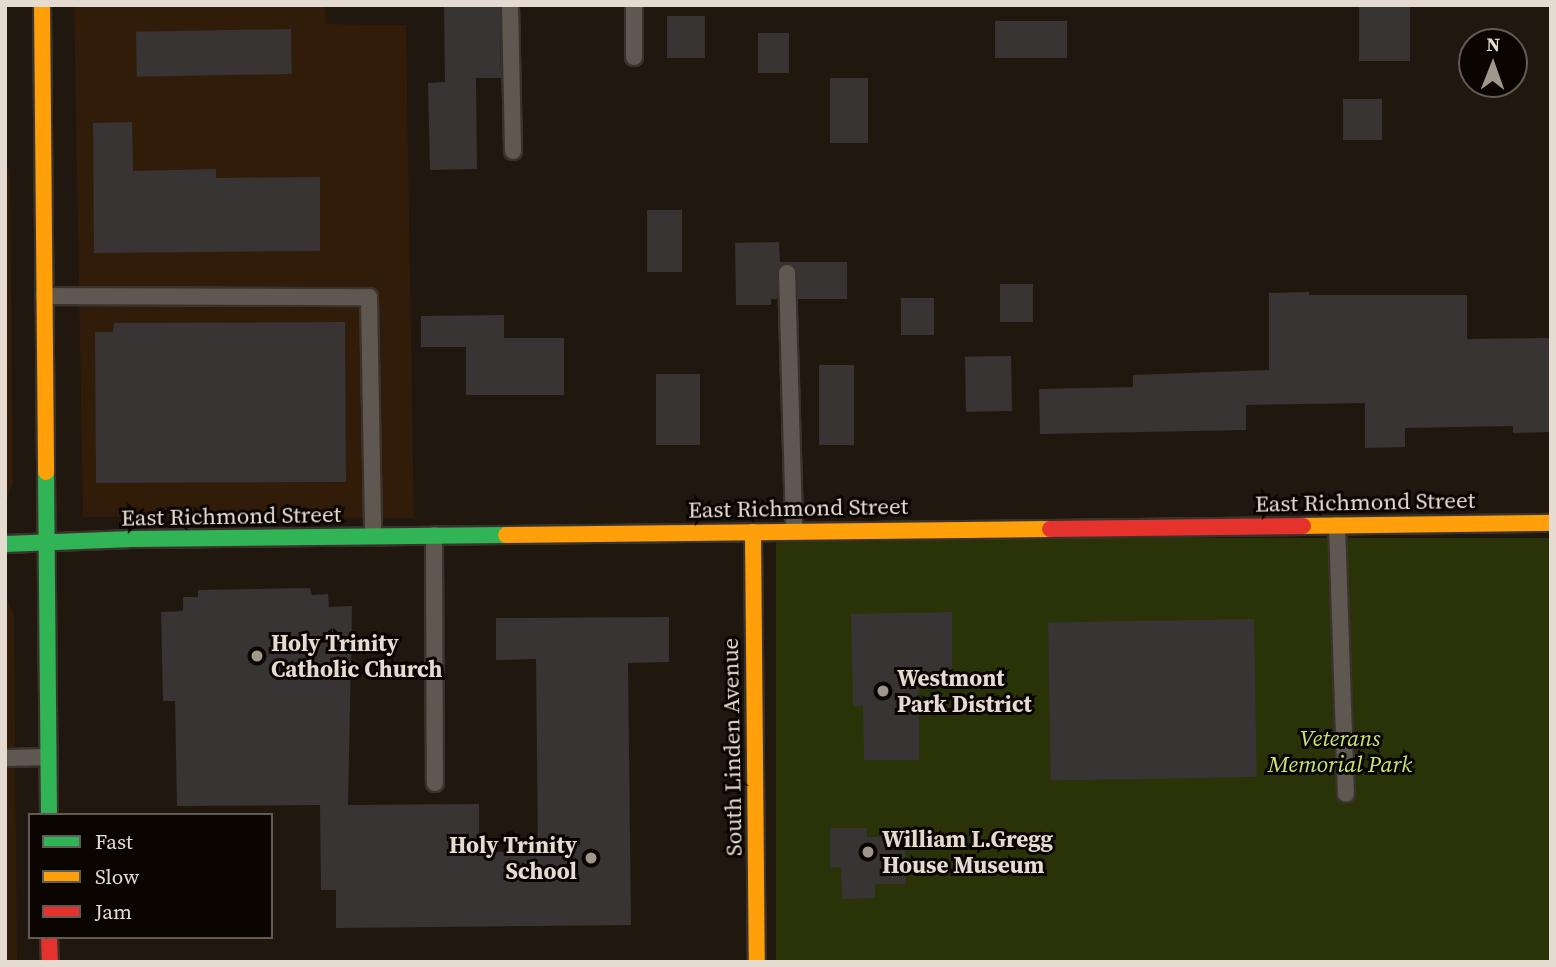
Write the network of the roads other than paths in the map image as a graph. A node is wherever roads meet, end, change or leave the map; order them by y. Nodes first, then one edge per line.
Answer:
1 (42, 5) edge
2 (510, 5) edge
3 (634, 5) edge
4 (634, 57) dead end
5 (513, 151) dead end
6 (787, 273) dead end
7 (44, 296) junction
8 (1551, 523) edge
9 (1338, 525) junction
10 (794, 531) junction
11 (753, 532) junction
12 (434, 535) junction
13 (373, 536) junction
14 (5, 544) edge
15 (46, 544) junction
16 (48, 757) junction
17 (5, 758) edge
18 (435, 783) dead end
19 (1346, 794) dead end
20 (49, 813) edge
21 (50, 939) edge
22 (50, 962) edge
23 (757, 962) edge

1 - 7 street
2 - 5 lane
3 - 4 lane
6 - 10 lane
7 - 13 lane
7 - 15 street
8 - 9 street, East Richmond Street
9 - 10 street, East Richmond Street
9 - 19 lane
10 - 11 street, East Richmond Street
11 - 12 street, East Richmond Street
11 - 23 street, South Linden Avenue
12 - 13 street, East Richmond Street
12 - 18 lane
13 - 15 street, East Richmond Street
14 - 15 street, East Richmond Street
15 - 16 street
16 - 17 lane
16 - 20 street
21 - 22 street

